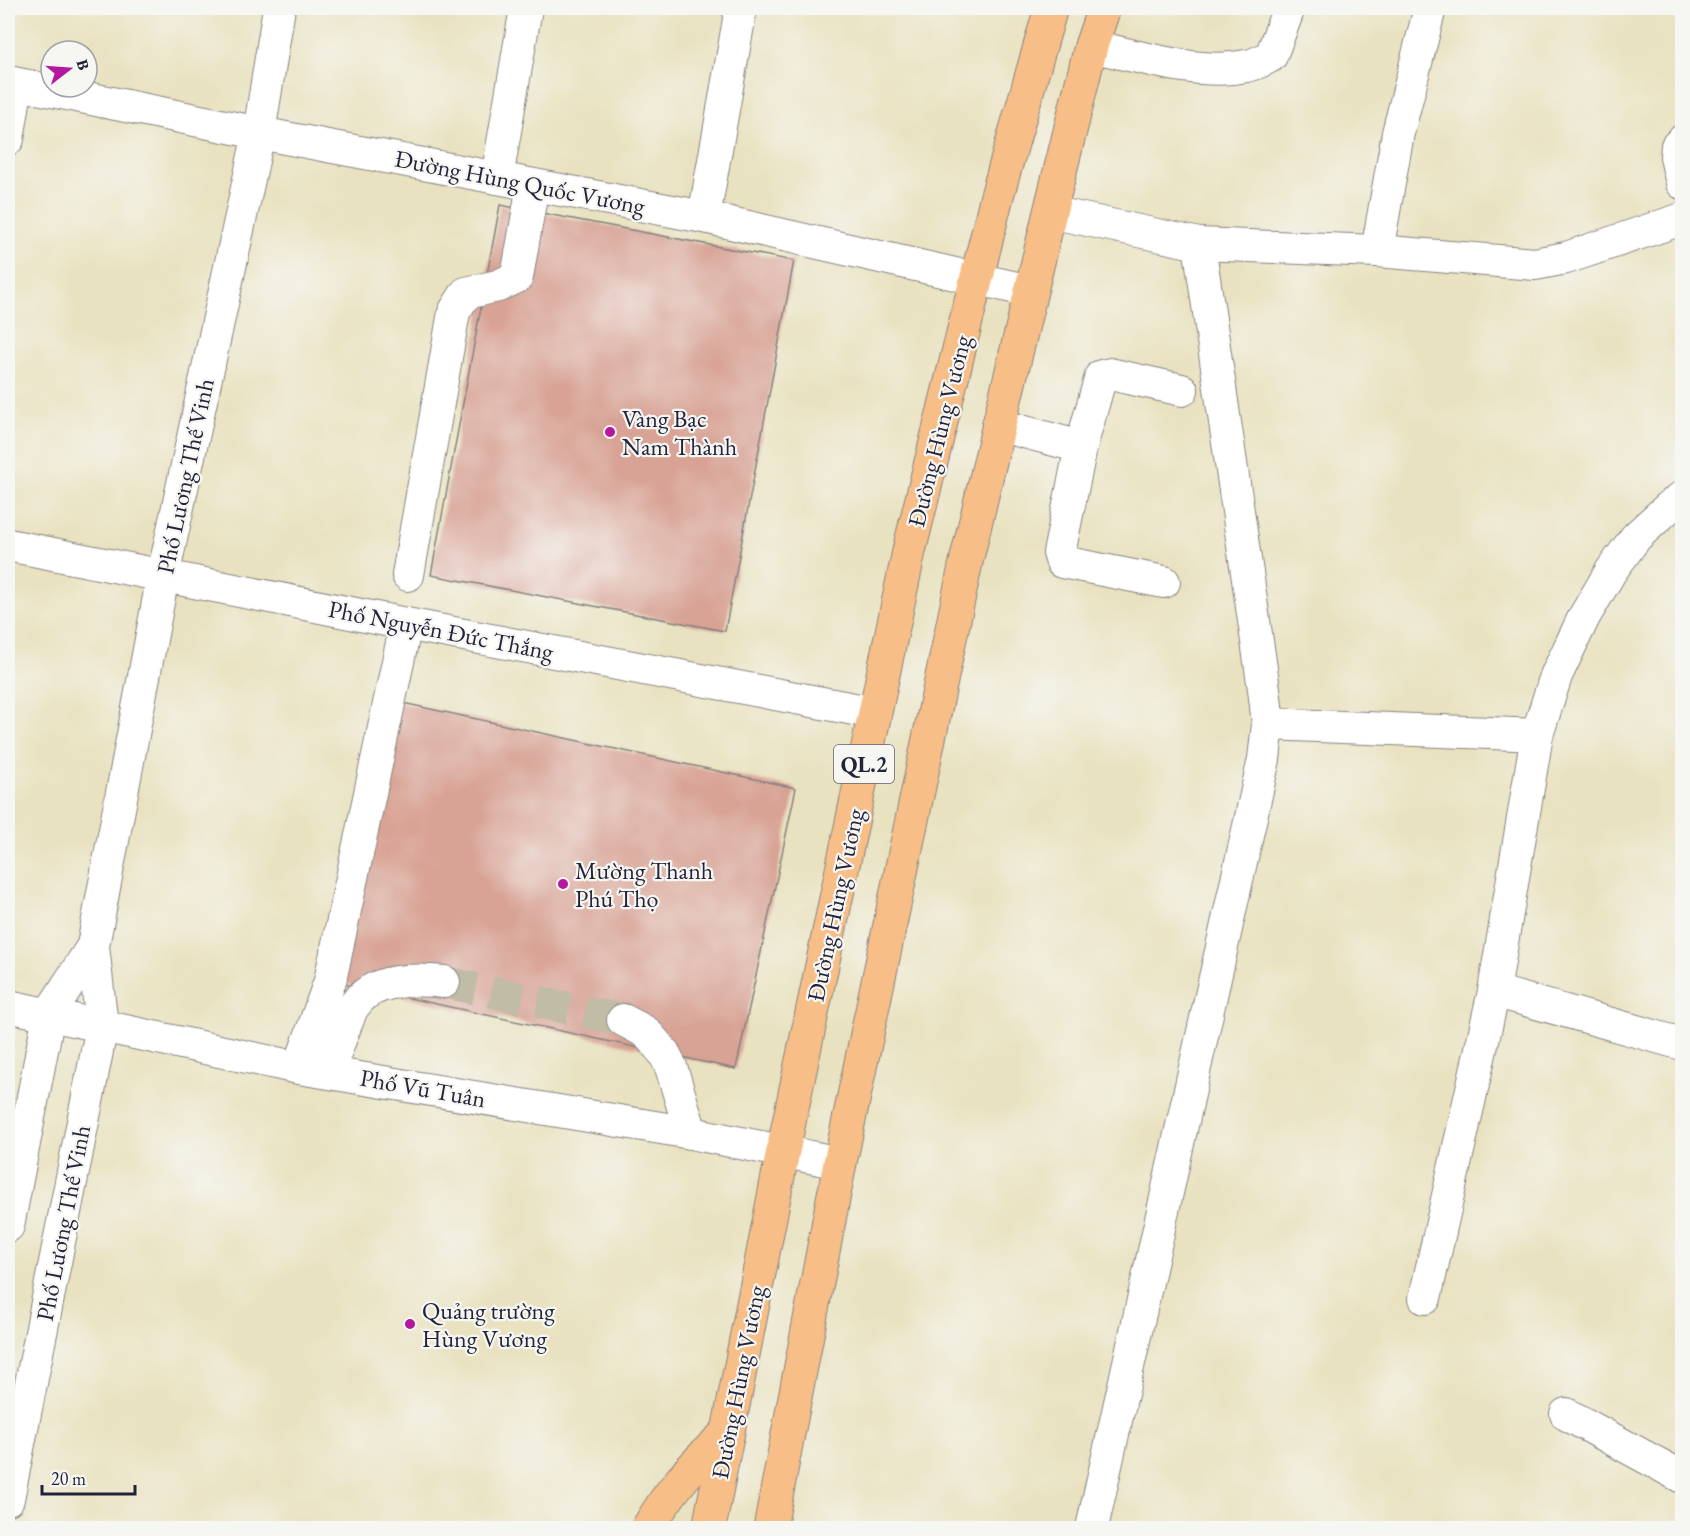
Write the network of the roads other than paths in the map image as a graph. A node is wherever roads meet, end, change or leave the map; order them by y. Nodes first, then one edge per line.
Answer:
1 (279, 8) edge
2 (526, 8) edge
3 (741, 8) edge
4 (1051, 8) edge
5 (1104, 8) edge
6 (1289, 8) edge
7 (1430, 8) edge
8 (1091, 46) junction
9 (12, 83) edge
10 (259, 133) junction
11 (8, 139) edge
12 (1683, 141) edge
13 (497, 178) junction
14 (1683, 183) edge
15 (533, 185) junction
16 (1050, 212) junction
17 (704, 217) junction
18 (1683, 219) edge
19 (1199, 244) junction
20 (1377, 251) junction
21 (977, 278) junction
22 (1030, 291) junction
23 (1182, 390) dead end
24 (998, 425) junction
25 (1081, 447) junction
26 (1683, 497) edge
27 (8, 545) edge
28 (408, 575) dead end
29 (163, 576) junction
30 (1164, 582) dead end
31 (406, 624) junction
32 (875, 713) junction
33 (1268, 724) junction
34 (1537, 735) junction
35 (93, 946) junction
36 (444, 982) tunnel mouth
37 (1494, 991) junction
38 (8, 1006) edge
39 (49, 1014) junction
40 (623, 1020) tunnel mouth
41 (102, 1026) junction
42 (1683, 1044) edge
43 (314, 1070) junction
44 (691, 1133) junction
45 (783, 1151) junction
46 (840, 1163) junction
47 (8, 1226) edge
48 (1425, 1298) dead end
49 (1566, 1414) dead end
50 (728, 1432) junction
51 (1683, 1477) edge
52 (8, 1499) edge
53 (648, 1528) edge
54 (709, 1528) edge
55 (770, 1528) edge
56 (1092, 1528) edge

1 - 10 street, Phố Lương Thế Vinh
2 - 13 street
3 - 17 street
4 - 21 main road, Đường Hùng Vương / QL.2
5 - 8 main road, QL.2
6 - 8 street
7 - 20 street
8 - 16 main road, QL.2
9 - 10 street, Đường Hùng Quốc Vương
9 - 11 street
10 - 13 street, Đường Hùng Quốc Vương
10 - 29 street, Phố Lương Thế Vinh
12 - 14 street
13 - 15 street, Đường Hùng Quốc Vương
15 - 17 street, Đường Hùng Quốc Vương
15 - 28 street
16 - 19 street
16 - 22 main road, QL.2
17 - 21 street, Đường Hùng Quốc Vương
18 - 20 street
19 - 20 street
19 - 33 street
21 - 22 street, Đường Hùng Quốc Vương
21 - 32 main road, Đường Hùng Vương / QL.2
22 - 24 main road, QL.2
23 - 25 street
24 - 25 street
24 - 46 main road, QL.2
25 - 30 street
26 - 34 street
27 - 29 street, Phố Nguyễn Đức Thắng
29 - 31 street, Phố Nguyễn Đức Thắng
29 - 35 street, Phố Lương Thế Vinh
31 - 32 street, Phố Nguyễn Đức Thắng
31 - 43 street
32 - 45 main road, Đường Hùng Vương / QL.2
33 - 34 street
33 - 56 street
34 - 37 street
35 - 39 street, Phố Lương Thế Vinh
35 - 41 street, Phố Lương Thế Vinh
36 - 43 street
37 - 42 street
37 - 48 street
38 - 39 street, Phố Vũ Tuân
39 - 41 street, Phố Vũ Tuân
39 - 47 street, Phố Lương Thế Vinh
40 - 44 street
41 - 43 street, Phố Vũ Tuân
41 - 52 street, Phố Lương Thế Vinh
43 - 44 street, Phố Vũ Tuân
44 - 45 street, Phố Vũ Tuân
45 - 46 street, Phố Vũ Tuân
45 - 50 main road, Đường Hùng Vương / QL.2
46 - 55 main road, QL.2
49 - 51 street
50 - 53 main road
50 - 54 main road, Đường Hùng Vương / QL.2

